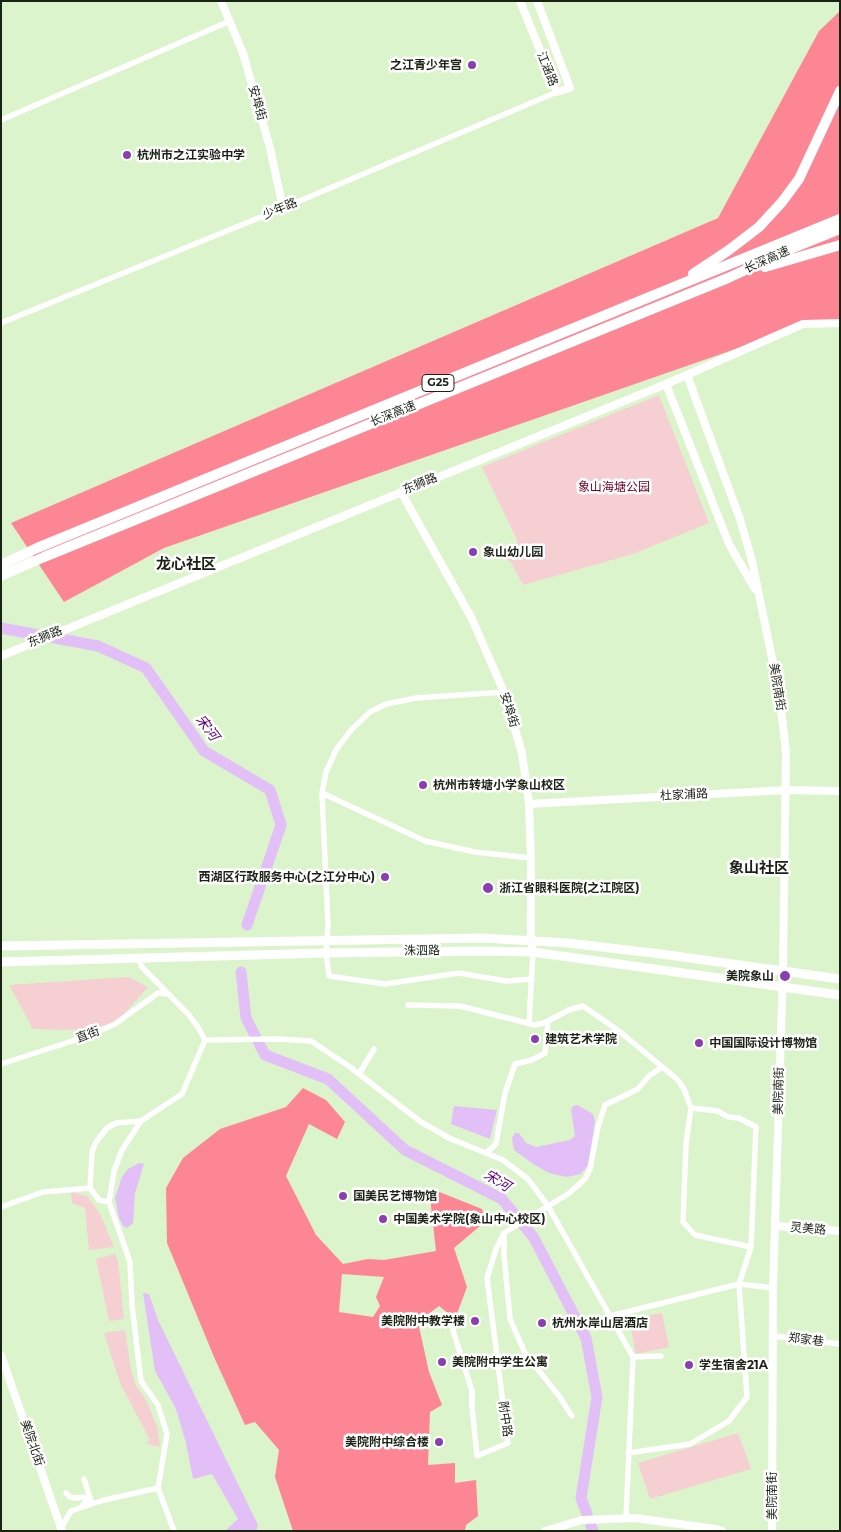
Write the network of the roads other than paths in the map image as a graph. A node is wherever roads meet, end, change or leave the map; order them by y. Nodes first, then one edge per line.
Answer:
1 (221, 1) edge
2 (520, 1) edge
3 (537, 1) edge
4 (230, 21) junction
5 (557, 92) junction
6 (840, 92) edge
7 (1, 120) edge
8 (283, 208) junction
9 (840, 219) edge
10 (840, 229) edge
11 (840, 245) edge
12 (728, 278) junction
13 (676, 286) junction
14 (1, 323) edge
15 (840, 323) edge
16 (687, 375) junction
17 (666, 384) junction
18 (401, 492) junction
19 (1, 566) edge
20 (1, 576) edge
21 (758, 594) junction
22 (1, 656) edge
23 (504, 692) junction
24 (786, 790) junction
25 (840, 791) edge
26 (322, 793) junction
27 (529, 804) junction
28 (531, 858) junction
29 (326, 940) junction
30 (531, 940) junction
31 (1, 946) edge
32 (533, 952) junction
33 (326, 953) junction
34 (140, 959) junction
35 (1, 962) edge
36 (783, 971) junction
37 (532, 979) junction
38 (840, 979) edge
39 (782, 986) junction
40 (167, 994) junction
41 (840, 994) edge
42 (408, 1005) dead end
43 (548, 1022) junction
44 (529, 1024) junction
45 (205, 1040) junction
46 (374, 1049) dead end
47 (1, 1064) edge
48 (662, 1067) junction
49 (359, 1074) junction
50 (691, 1108) junction
51 (141, 1121) junction
52 (486, 1153) junction
53 (90, 1188) junction
54 (109, 1202) junction
55 (548, 1206) junction
56 (1, 1207) edge
57 (776, 1226) junction
58 (840, 1231) edge
59 (504, 1233) junction
60 (751, 1247) junction
61 (739, 1284) junction
62 (773, 1288) junction
63 (610, 1316) junction
64 (452, 1327) dead end
65 (773, 1336) junction
66 (840, 1344) edge
67 (1, 1355) edge
68 (661, 1356) dead end
69 (633, 1357) junction
70 (572, 1416) dead end
71 (628, 1454) junction
72 (84, 1479) dead end
73 (158, 1488) junction
74 (66, 1493) dead end
75 (92, 1504) junction
76 (81, 1508) junction
77 (626, 1518) junction
78 (567, 1527) edge
79 (61, 1529) edge
80 (52, 1531) edge
81 (174, 1531) edge
82 (545, 1531) edge
83 (722, 1531) edge
84 (772, 1531) edge

1 - 4 street, 安埠街
2 - 5 street, 江涵路
3 - 5 street, 江涵路
4 - 7 street
4 - 8 street, 安埠街
5 - 8 street, 少年路
6 - 13 highway
8 - 14 street, 少年路
9 - 13 highway, 长深高速 / G25
10 - 12 highway, 长深高速 / G25
11 - 12 highway
12 - 20 highway, 长深高速 / G25
13 - 19 highway, 长深高速 / G25
15 - 16 street, 东狮路
16 - 17 street, 东狮路
16 - 21 street, 美院南街
17 - 18 street, 东狮路
17 - 21 street, 美院南街
18 - 22 street, 东狮路
18 - 23 street, 安埠街
21 - 24 street, 美院南街
23 - 26 street
23 - 27 street, 安埠街
24 - 25 street, 杜家浦路
24 - 27 street, 杜家浦路
24 - 36 street, 美院南街
26 - 28 street
26 - 29 street
27 - 28 street, 安埠街
28 - 30 street, 安埠街
29 - 30 main road, 洙泗路
29 - 31 main road, 洙泗路
29 - 33 street
30 - 32 street, 安埠街
30 - 36 main road, 洙泗路
32 - 33 main road, 洙泗路
32 - 37 street
32 - 39 main road, 洙泗路
33 - 34 main road, 洙泗路
33 - 37 street
34 - 35 main road, 洙泗路
34 - 40 street
36 - 38 main road, 洙泗路
36 - 39 street, 美院南街
37 - 44 street
39 - 41 main road, 洙泗路
39 - 57 street, 美院南街
40 - 45 street
40 - 47 street, 直街
42 - 44 street
43 - 44 street
43 - 48 street
43 - 52 street
45 - 49 street
45 - 51 street
46 - 49 street
48 - 50 street
48 - 55 street
49 - 52 street
50 - 60 street
50 - 60 street
51 - 53 street
51 - 54 street
52 - 55 street
53 - 54 street
53 - 56 street
54 - 73 street
55 - 59 street
55 - 63 street
57 - 58 street, 灵美路
57 - 62 street, 美院南街
59 - 64 street, 附中路
59 - 70 street
60 - 61 street
61 - 62 street
61 - 63 street
61 - 71 street
62 - 65 street, 美院南街
63 - 69 street
65 - 66 street, 郑家巷
65 - 84 street, 美院南街
67 - 79 street, 美院北街
68 - 69 street
69 - 71 street
71 - 77 street
72 - 75 street
73 - 75 street
73 - 81 street
74 - 76 street
75 - 76 street
76 - 79 street
77 - 78 street
77 - 83 street
78 - 82 street
79 - 80 street

